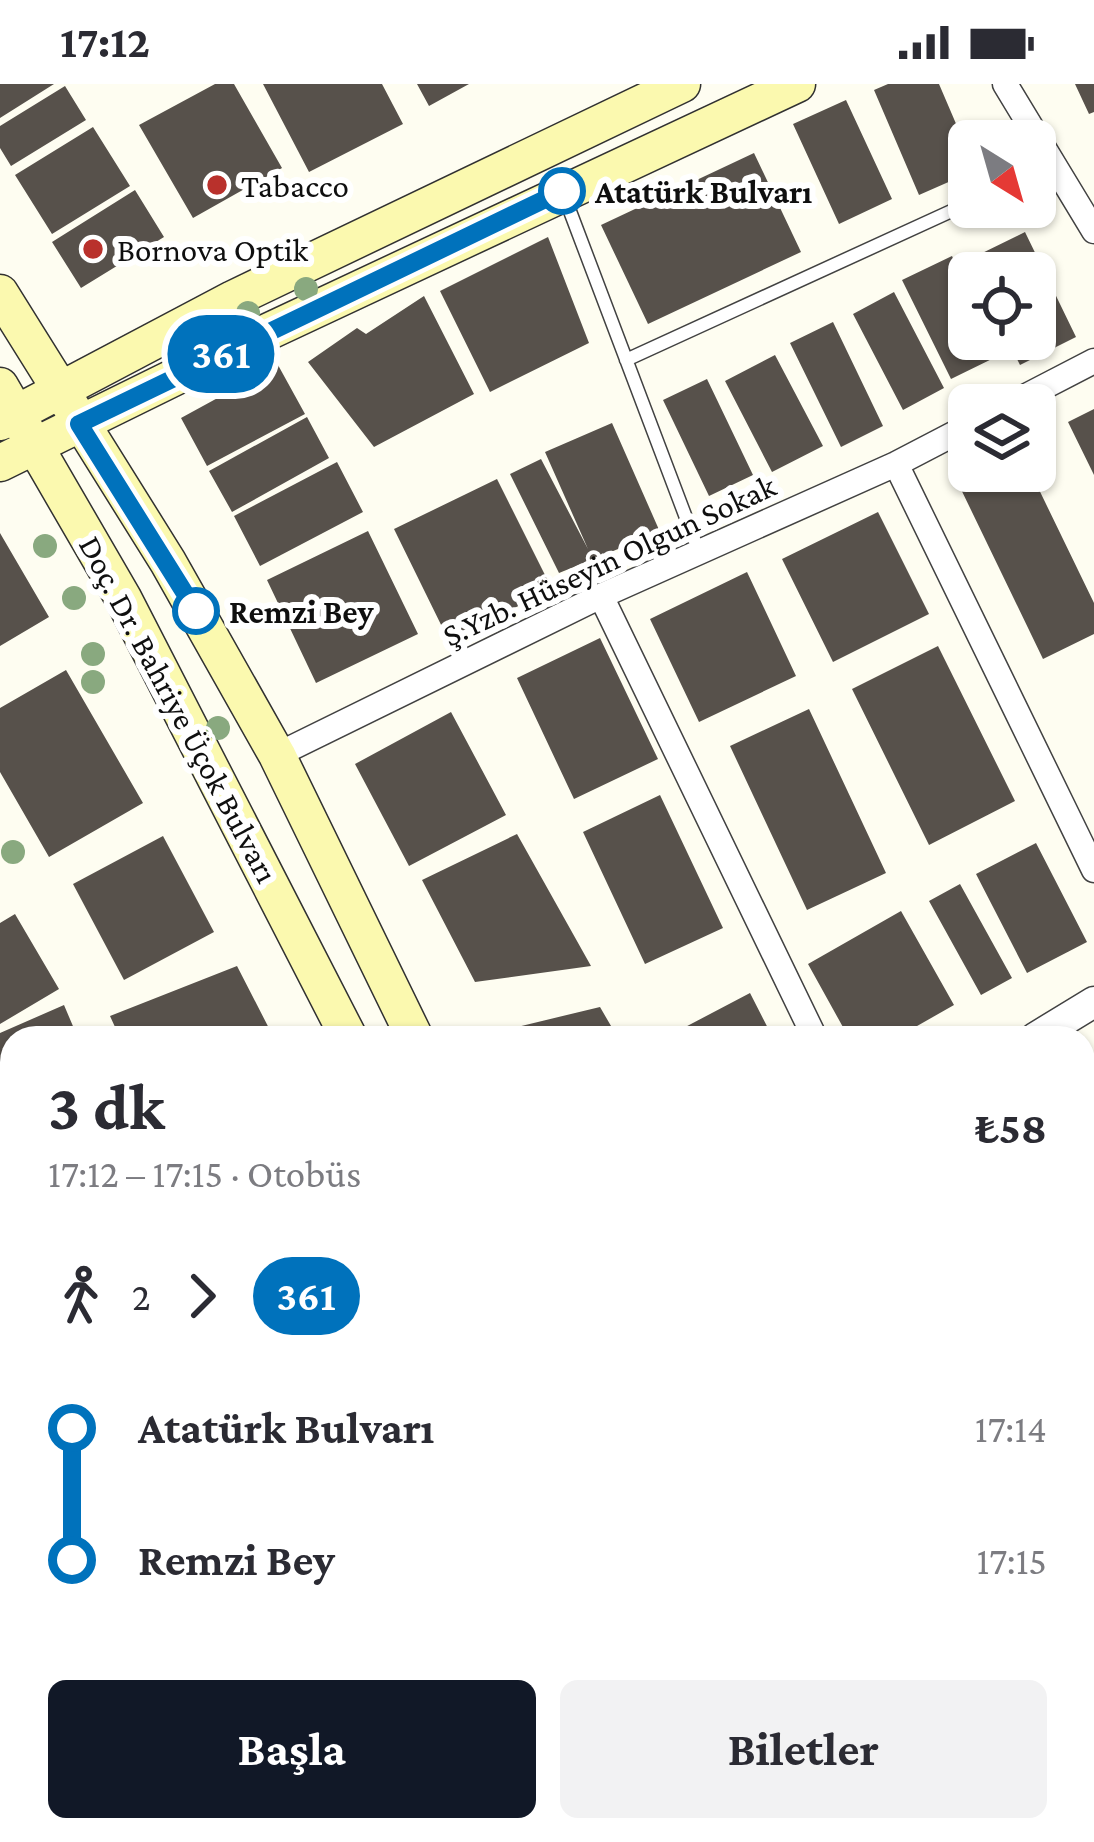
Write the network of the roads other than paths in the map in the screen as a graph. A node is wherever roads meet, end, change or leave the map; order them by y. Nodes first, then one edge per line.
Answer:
1 (682, 84) edge
2 (797, 84) edge
3 (1005, 84) edge
4 (1022, 120) edge
5 (1056, 184) edge
6 (562, 191) junction
7 (948, 213) edge
8 (1094, 231) edge
9 (0, 293) edge
10 (626, 360) junction
11 (1094, 362) edge
12 (1051, 384) edge
13 (58, 390) junction
14 (6, 407) edge
15 (79, 424) junction
16 (948, 437) edge
17 (37, 444) junction
18 (0, 463) edge
19 (896, 464) junction
20 (699, 552) junction
21 (601, 596) junction
22 (278, 755) junction
23 (1094, 870) edge
24 (1094, 1002) edge
25 (343, 1026) edge
26 (409, 1026) edge
27 (809, 1026) edge
28 (1055, 1026) edge

1 - 13 main road
2 - 6 main road
3 - 4 street
5 - 8 street
6 - 10 lane
6 - 15 main road
7 - 10 lane
9 - 13 main road, Doç. Dr. Bahriye Üçok Bulvarı
10 - 20 lane
11 - 12 street
13 - 14 main road
13 - 15 main road, Doç. Dr. Bahriye Üçok Bulvarı
14 - 17 main road, Doç. Dr. Bahriye Üçok Bulvarı
15 - 17 main road
15 - 22 main road, Doç. Dr. Bahriye Üçok Bulvarı
16 - 19 street, Ş.Yzb. Hüseyin Olgun Sokak
17 - 18 main road
17 - 25 main road, Doç. Dr. Bahriye Üçok Bulvarı
19 - 20 street, Ş.Yzb. Hüseyin Olgun Sokak
19 - 23 street
20 - 21 street, Ş.Yzb. Hüseyin Olgun Sokak
21 - 22 street, Ş.Yzb. Hüseyin Olgun Sokak
21 - 27 street
22 - 26 main road, Doç. Dr. Bahriye Üçok Bulvarı
24 - 28 street

